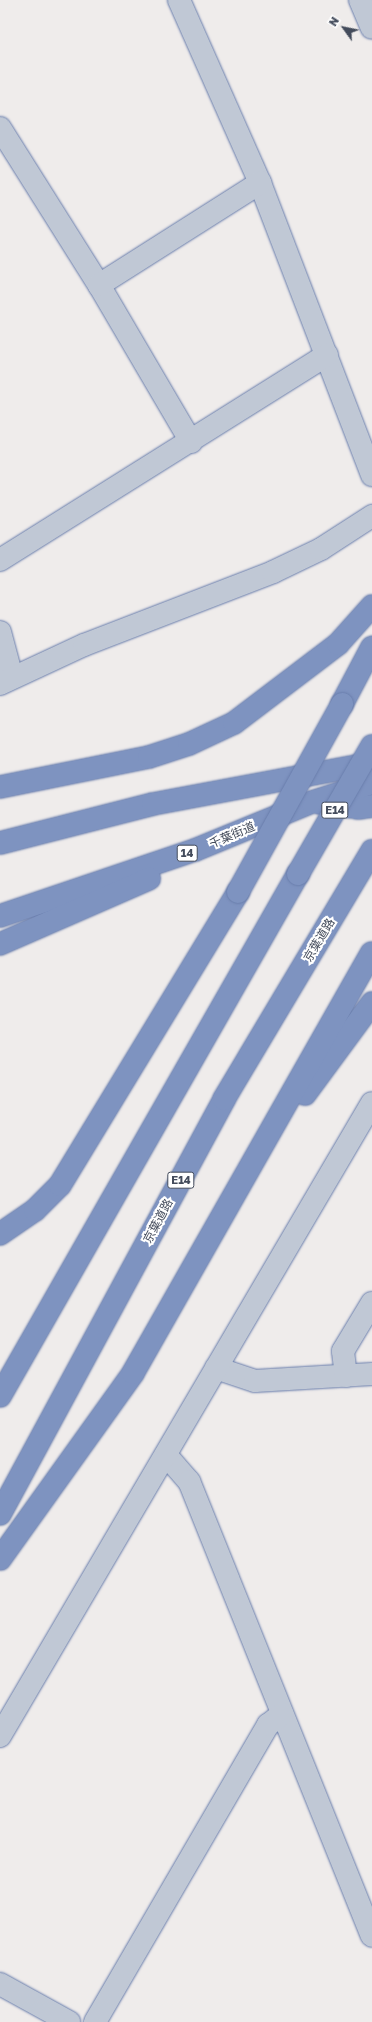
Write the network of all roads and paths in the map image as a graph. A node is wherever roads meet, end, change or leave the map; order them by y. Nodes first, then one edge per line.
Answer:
1 (179, 0) edge
2 (360, 0) edge
3 (372, 28) edge
4 (0, 128) edge
5 (260, 183) junction
6 (99, 285) junction
7 (327, 355) junction
8 (191, 442) junction
9 (372, 474) edge
10 (372, 516) edge
11 (0, 560) edge
12 (372, 606) edge
13 (2, 638) edge
14 (372, 646) edge
15 (6, 680) edge
16 (372, 746) edge
17 (372, 762) edge
18 (372, 783) edge
19 (0, 787) edge
20 (312, 802) junction
21 (372, 806) edge
22 (0, 842) edge
23 (195, 850) junction
24 (372, 851) edge
25 (0, 916) edge
26 (0, 944) edge
27 (372, 953) edge
28 (372, 1003) edge
29 (372, 1103) edge
30 (252, 1158) junction
31 (0, 1234) edge
32 (372, 1303) edge
33 (216, 1368) junction
34 (372, 1374) edge
35 (346, 1376) junction
36 (0, 1396) edge
37 (166, 1455) junction
38 (0, 1514) edge
39 (0, 1559) edge
40 (282, 1714) junction
41 (0, 1736) edge
42 (372, 1936) edge
43 (0, 1984) edge
44 (70, 2022) edge
45 (95, 2022) edge

1 - 5 street
2 - 3 street
4 - 6 street
5 - 6 street
5 - 7 street
6 - 8 street
7 - 8 street
7 - 9 street
8 - 11 street
10 - 15 street
12 - 19 highway
13 - 15 street
14 - 31 highway, bridge
16 - 36 highway, E14, bridge
17 - 22 highway
18 - 20 highway, 千葉街道 / 14
20 - 21 highway
20 - 23 highway, 千葉街道 / 14
23 - 25 highway, 千葉街道 / 14
23 - 26 highway
24 - 38 highway, 京葉道路 / E14
27 - 30 highway
28 - 30 highway
29 - 33 street
30 - 39 highway
32 - 35 street
33 - 35 street
33 - 37 street
34 - 35 street
37 - 40 street
37 - 41 street
40 - 42 street
40 - 45 street
43 - 44 street

